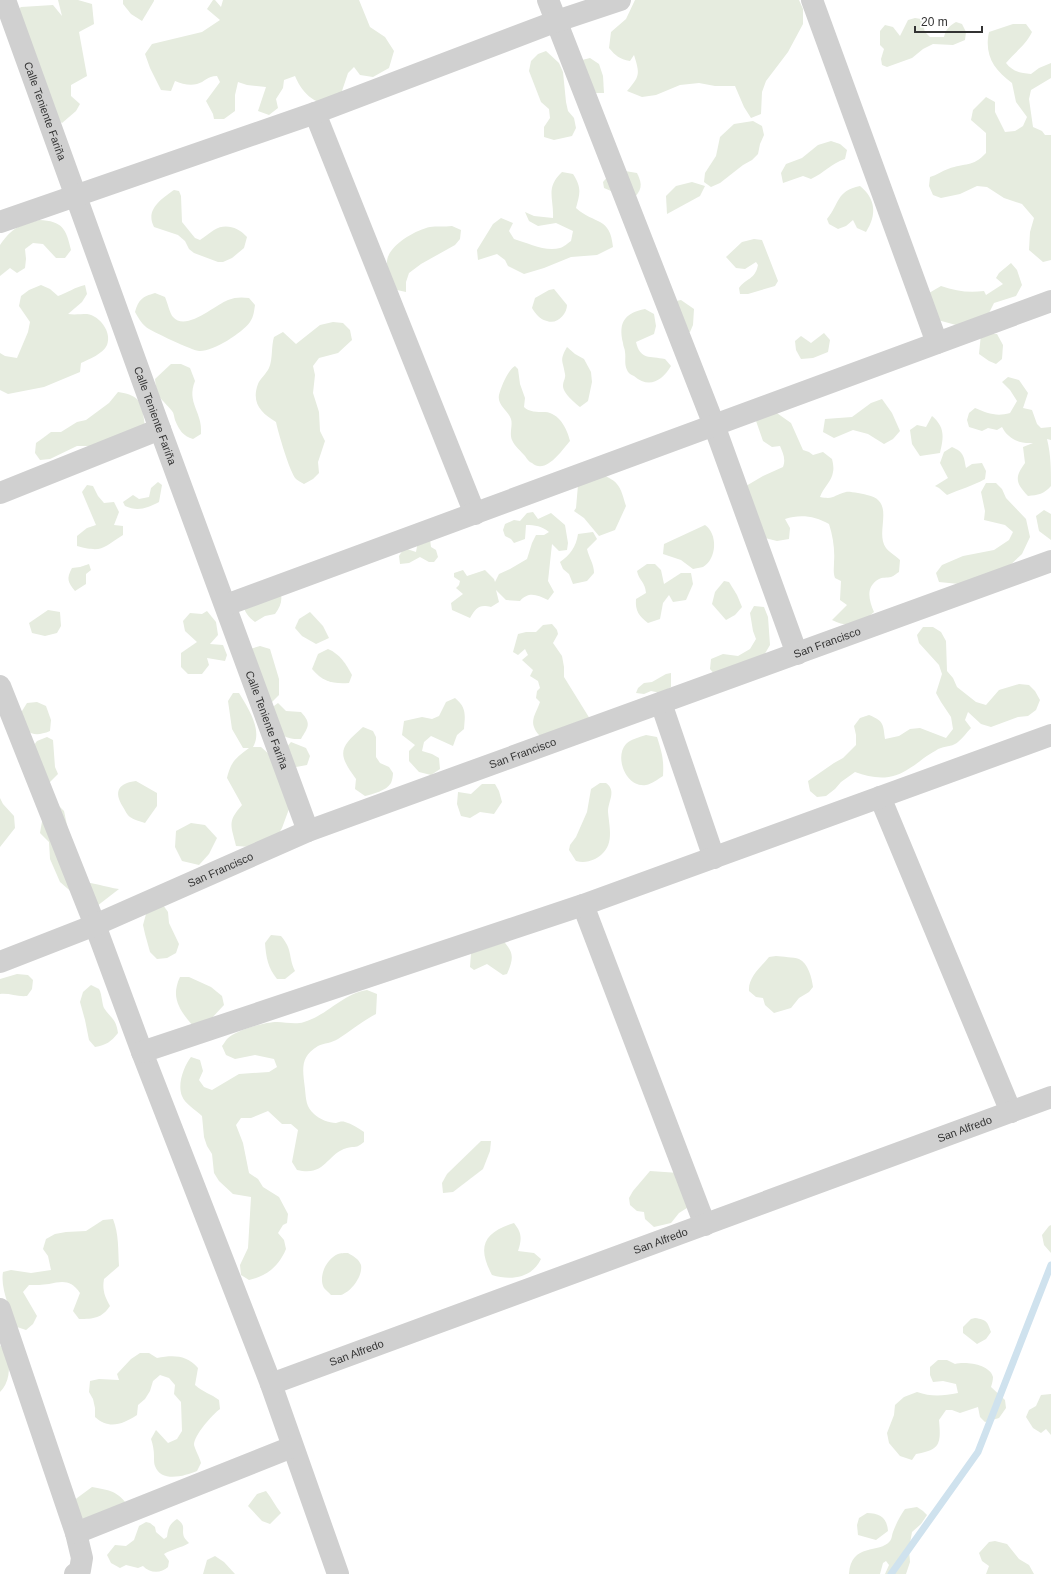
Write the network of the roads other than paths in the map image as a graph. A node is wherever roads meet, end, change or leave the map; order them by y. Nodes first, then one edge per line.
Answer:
1 (6, 0) edge
2 (548, 0) edge
3 (620, 0) edge
4 (812, 0) edge
5 (557, 21) junction
6 (315, 113) junction
7 (75, 195) junction
8 (0, 222) edge
9 (1051, 301) edge
10 (937, 343) junction
11 (714, 425) junction
12 (160, 429) junction
13 (0, 493) edge
14 (475, 514) junction
15 (1051, 561) edge
16 (226, 605) junction
17 (798, 654) junction
18 (0, 686) edge
19 (661, 703) junction
20 (1051, 735) edge
21 (880, 797) junction
22 (308, 831) junction
23 (714, 858) junction
24 (583, 905) junction
25 (95, 925) junction
26 (0, 962) edge
27 (142, 1052) junction
28 (1051, 1097) edge
29 (1011, 1112) junction
30 (705, 1225) junction
31 (0, 1309) edge
32 (271, 1384) junction
33 (292, 1447) junction
34 (76, 1533) junction
35 (75, 1574) edge
36 (338, 1574) edge

1 - 7 street, Calle Teniente Fariña
2 - 5 street
3 - 5 street
4 - 10 street
5 - 6 street
5 - 11 street
6 - 7 street
6 - 14 street
7 - 8 street
7 - 12 street, Calle Teniente Fariña
9 - 10 street
10 - 11 street
11 - 14 street
11 - 17 street
12 - 13 street
12 - 16 street, Calle Teniente Fariña
14 - 16 street
15 - 17 street, San Francisco
16 - 22 street, Calle Teniente Fariña
17 - 19 street, San Francisco
18 - 25 street
19 - 22 street, San Francisco
19 - 23 street
20 - 21 street
21 - 23 street
21 - 29 street
22 - 25 street, San Francisco
23 - 24 street
24 - 27 street
24 - 30 street
25 - 26 street, San Francisco
25 - 27 street
27 - 32 street
28 - 29 street, San Alfredo
29 - 30 street, San Alfredo
30 - 32 street, San Alfredo
31 - 34 street
32 - 33 street
33 - 34 street
33 - 36 street
34 - 35 street

